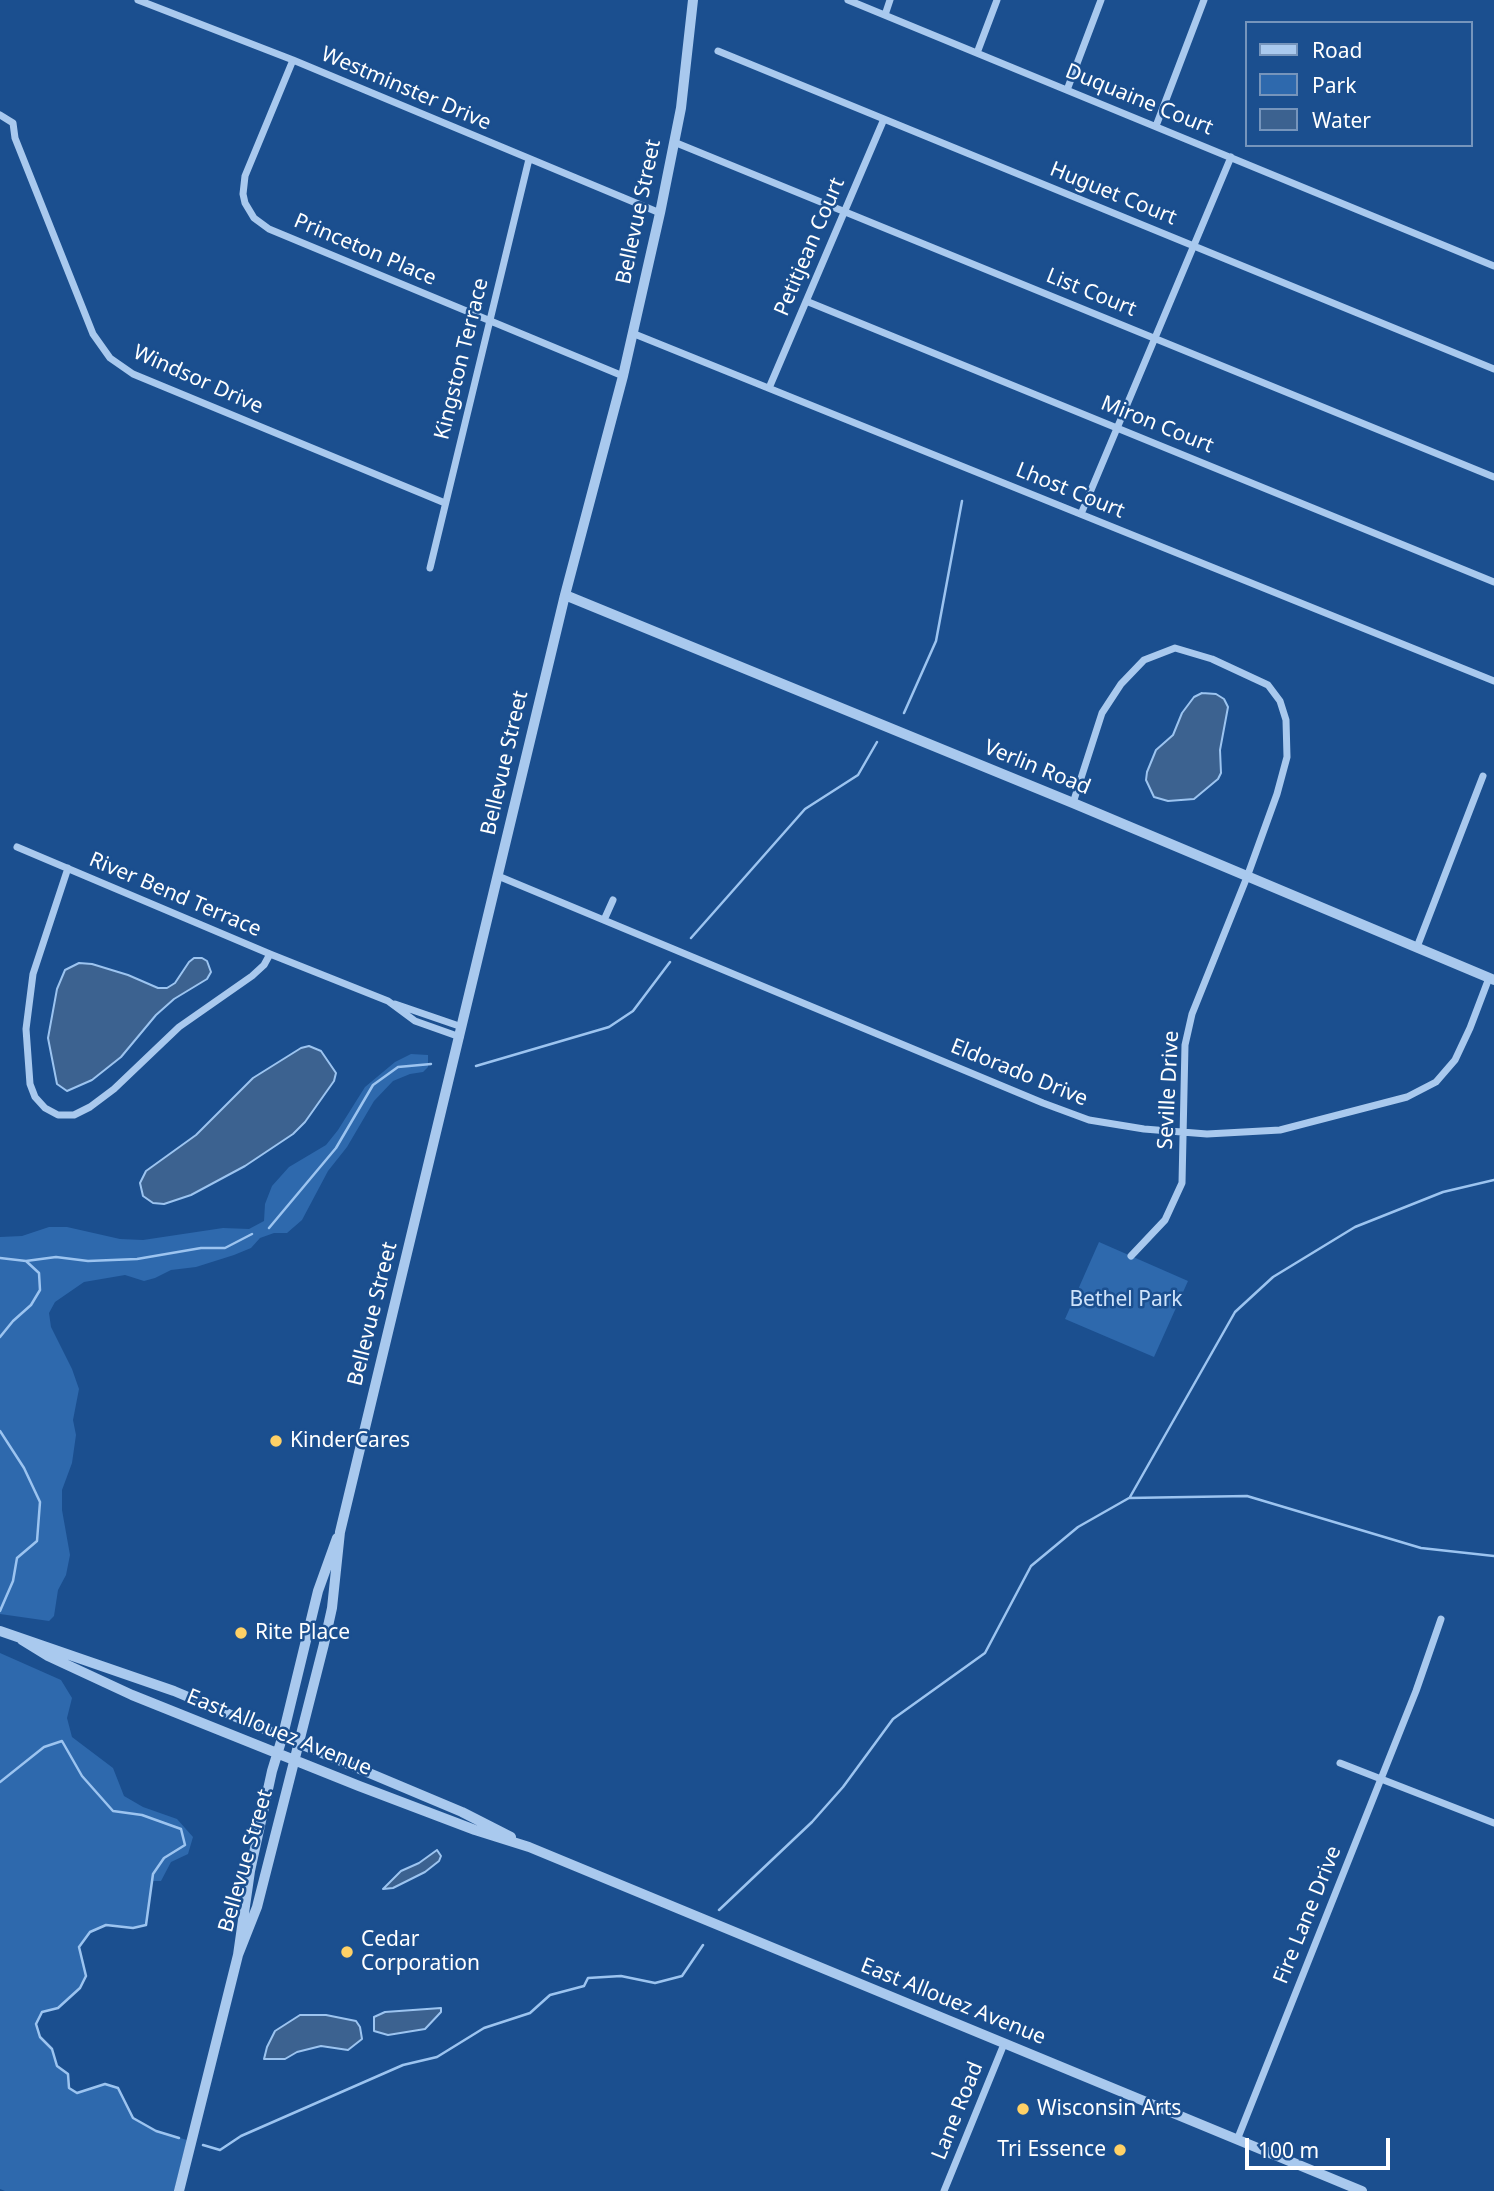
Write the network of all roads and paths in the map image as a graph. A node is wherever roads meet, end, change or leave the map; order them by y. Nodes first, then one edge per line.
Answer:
1 (138, 0) edge
2 (693, 0) edge
3 (848, 0) edge
4 (890, 0) edge
5 (997, 0) edge
6 (1101, 0) edge
7 (1204, 0) edge
8 (885, 15) junction
9 (718, 51) dead end
10 (977, 53) junction
11 (293, 61) junction
12 (1067, 90) junction
13 (0, 115) edge
14 (884, 119) junction
15 (1156, 126) junction
16 (674, 142) junction
17 (1231, 157) junction
18 (529, 159) junction
19 (845, 212) junction
20 (660, 213) junction
21 (1194, 246) junction
22 (1494, 266) edge
23 (806, 301) junction
24 (490, 321) junction
25 (632, 333) junction
26 (1155, 338) junction
27 (1494, 369) edge
28 (622, 376) junction
29 (769, 388) junction
30 (1117, 428) junction
31 (1494, 477) edge
32 (445, 503) junction
33 (1081, 514) junction
34 (430, 568) dead end
35 (1494, 582) edge
36 (565, 595) junction
37 (1494, 681) edge
38 (1483, 776) dead end
39 (1073, 803) junction
40 (17, 847) dead end
41 (68, 868) junction
42 (498, 876) junction
43 (1247, 877) junction
44 (613, 900) dead end
45 (604, 920) junction
46 (1417, 947) junction
47 (270, 954) junction
48 (1491, 979) edge
49 (461, 1032) junction
50 (1184, 1132) junction
51 (1131, 1256) dead end
52 (340, 1532) junction
53 (1441, 1619) dead end
54 (0, 1631) edge
55 (22, 1640) junction
56 (283, 1735) junction
57 (300, 1742) junction
58 (277, 1754) junction
59 (294, 1761) junction
60 (1340, 1763) dead end
61 (1381, 1778) junction
62 (1494, 1823) edge
63 (529, 1847) junction
64 (238, 1955) junction
65 (1004, 2044) junction
66 (1237, 2140) junction
67 (179, 2191) edge
68 (944, 2191) edge
69 (1362, 2191) edge

1 - 11 street, Westminster Drive
2 - 16 street, Bellevue Street
3 - 8 street, Duquaine Court
4 - 8 street
5 - 10 street
6 - 12 street
7 - 15 street
8 - 10 street, Duquaine Court
9 - 14 street, Huguet Court
10 - 12 street, Duquaine Court
11 - 18 street, Westminster Drive
11 - 24 street, Princeton Place
12 - 15 street, Duquaine Court
13 - 32 street, Windsor Drive
14 - 19 street, Petitjean Court
14 - 21 street, Huguet Court
15 - 17 street, Duquaine Court
16 - 19 street, List Court
16 - 20 street, Bellevue Street
17 - 21 street
17 - 22 street, Duquaine Court
18 - 20 street, Westminster Drive
18 - 24 street, Kingston Terrace
19 - 23 street, Petitjean Court
19 - 26 street, List Court
20 - 25 street, Bellevue Street
21 - 26 street
21 - 27 street, Huguet Court
23 - 29 street, Petitjean Court
23 - 30 street, Miron Court
24 - 28 street, Princeton Place
24 - 32 street, Kingston Terrace
25 - 28 street, Bellevue Street
25 - 29 street, Lhost Court
26 - 30 street
26 - 31 street, List Court
28 - 36 street, Bellevue Street
29 - 33 street, Lhost Court
30 - 33 street
30 - 35 street, Miron Court
32 - 34 street, Kingston Terrace
33 - 37 street, Lhost Court
36 - 39 street, Verlin Road
36 - 42 street, Bellevue Street
38 - 46 street
39 - 43 street, Verlin Road
39 - 43 street
40 - 41 street, River Bend Terrace
41 - 47 street, River Bend Terrace
41 - 47 street, River Bend Terrace
42 - 45 street, Eldorado Drive
42 - 49 street, Bellevue Street
43 - 46 street, Verlin Road
43 - 50 street, Seville Drive
44 - 45 street
45 - 50 street, Eldorado Drive
46 - 48 street, Verlin Road
47 - 49 street, River Bend Terrace
48 - 50 street, Eldorado Drive
49 - 52 street, Bellevue Street
50 - 51 street, Seville Drive
52 - 56 street, Bellevue Street
52 - 57 street, Bellevue Street
53 - 61 street, Fire Lane Drive
54 - 55 street, East Allouez Avenue
55 - 56 street, East Allouez Avenue
55 - 58 street, East Allouez Avenue
56 - 57 street, East Allouez Avenue
56 - 58 street, Bellevue Street
57 - 59 street, Bellevue Street
57 - 63 street, East Allouez Avenue
58 - 59 street, East Allouez Avenue
58 - 64 street, Bellevue Street
59 - 63 street, East Allouez Avenue
59 - 64 street, Bellevue Street
60 - 61 street
61 - 62 street
61 - 66 street, Fire Lane Drive
63 - 65 street, East Allouez Avenue
64 - 67 street, Bellevue Street
65 - 66 street, East Allouez Avenue
65 - 68 street, Lane Road
66 - 69 street, East Allouez Avenue

